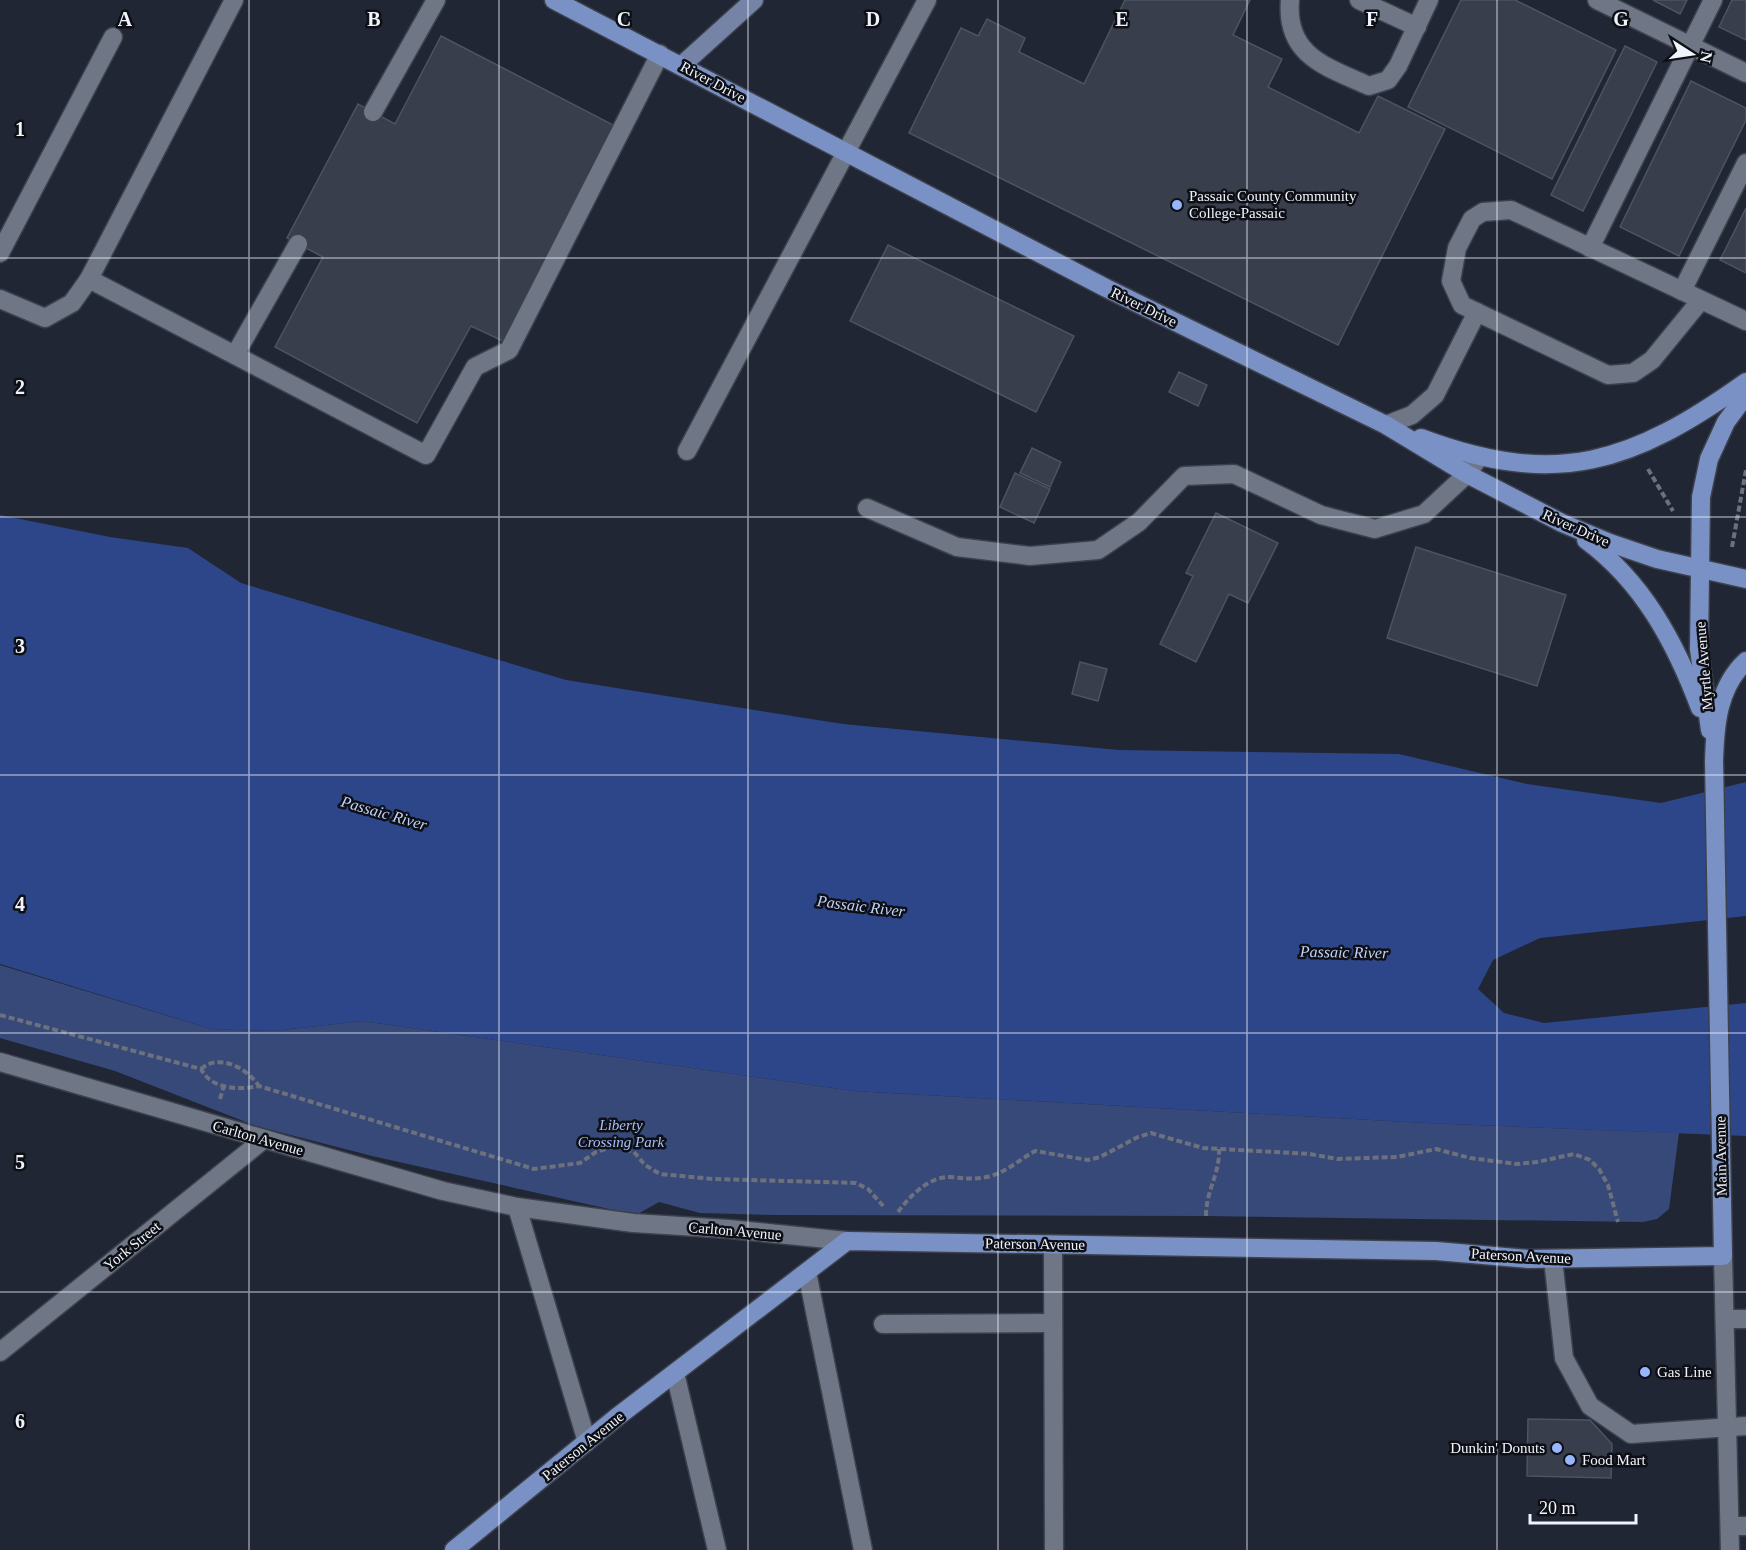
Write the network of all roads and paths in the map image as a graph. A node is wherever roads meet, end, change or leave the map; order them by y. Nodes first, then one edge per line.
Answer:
1 (234, 0) edge
2 (436, 0) edge
3 (554, 0) edge
4 (754, 0) edge
5 (927, 0) edge
6 (1290, 0) edge
7 (1359, 0) edge
8 (1429, 0) edge
9 (1597, 0) edge
10 (1713, 0) edge
11 (1417, 27) junction
12 (113, 37) dead end
13 (1690, 45) junction
14 (660, 54) junction
15 (681, 66) junction
16 (1746, 73) edge
17 (373, 112) dead end
18 (845, 151) junction
19 (1746, 163) edge
20 (298, 244) dead end
21 (1590, 248) junction
22 (0, 253) edge
23 (89, 279) junction
24 (1682, 291) junction
25 (0, 299) edge
26 (1701, 300) junction
27 (1477, 312) junction
28 (1746, 321) edge
29 (234, 355) junction
30 (1746, 382) edge
31 (1746, 395) edge
32 (1386, 425) junction
33 (687, 451) dead end
34 (1480, 456) junction
35 (1656, 466) dead end
36 (1648, 469) junction
37 (1746, 470) edge
38 (1637, 473) dead end
39 (1467, 474) junction
40 (867, 508) dead end
41 (1676, 516) dead end
42 (1562, 523) junction
43 (1737, 549) dead end
44 (1699, 570) junction
45 (1746, 579) edge
46 (1746, 661) edge
47 (1714, 761) junction
48 (0, 1016) edge
49 (0, 1062) edge
50 (201, 1069) junction
51 (259, 1086) junction
52 (263, 1140) junction
53 (1219, 1149) junction
54 (517, 1207) junction
55 (885, 1209) dead end
56 (898, 1212) dead end
57 (1206, 1216) dead end
58 (1618, 1221) dead end
59 (846, 1241) junction
60 (1053, 1245) junction
61 (1723, 1256) junction
62 (1553, 1259) junction
63 (807, 1272) junction
64 (1725, 1319) junction
65 (1746, 1319) edge
66 (1053, 1323) junction
67 (884, 1324) dead end
68 (0, 1352) edge
69 (675, 1373) junction
70 (1737, 1428) edge
71 (587, 1442) junction
72 (1738, 1526) edge
73 (454, 1550) edge
74 (717, 1550) edge
75 (863, 1550) edge
76 (1054, 1550) edge
77 (1730, 1550) edge

1 - 23 street
2 - 17 street
3 - 14 main road, River Drive
4 - 15 main road
5 - 18 street
6 - 11 street
7 - 11 street
8 - 11 street
9 - 13 street
10 - 13 street
12 - 22 street
13 - 16 street
13 - 21 street
14 - 15 main road, River Drive
14 - 29 street
15 - 18 main road, River Drive
18 - 32 main road, River Drive
18 - 33 street
19 - 24 street
20 - 29 street
21 - 24 street
21 - 27 street
23 - 25 street
23 - 29 street
24 - 26 street
26 - 27 street
26 - 28 street
27 - 32 street
30 - 34 main road
31 - 44 main road, Myrtle Avenue
32 - 34 main road
32 - 39 main road, River Drive
34 - 39 street
35 - 36 path
36 - 38 path
36 - 41 path
37 - 43 path
39 - 40 street
39 - 42 main road, River Drive
42 - 44 main road, River Drive
42 - 47 main road
44 - 45 main road, River Drive
44 - 47 main road, Myrtle Avenue
46 - 47 main road
47 - 61 main road, Main Avenue
48 - 50 path
49 - 52 street, Carlton Avenue
50 - 51 path
50 - 51 path
51 - 55 path
52 - 54 street, Carlton Avenue
52 - 68 street, York Street
53 - 56 path
53 - 57 path
53 - 58 path
54 - 59 street, Carlton Avenue
54 - 71 street
59 - 60 main road, Paterson Avenue
59 - 63 main road, Paterson Avenue
60 - 62 main road, Paterson Avenue
60 - 66 street
61 - 62 main road, Paterson Avenue
61 - 64 street, Main Avenue
62 - 70 street
63 - 69 main road, Paterson Avenue
63 - 75 street
64 - 65 street
64 - 70 street, Main Avenue
66 - 67 street
66 - 76 street
69 - 71 main road, Paterson Avenue
69 - 74 street
70 - 72 street, Main Avenue
71 - 73 main road, Paterson Avenue
72 - 77 street, Main Avenue

